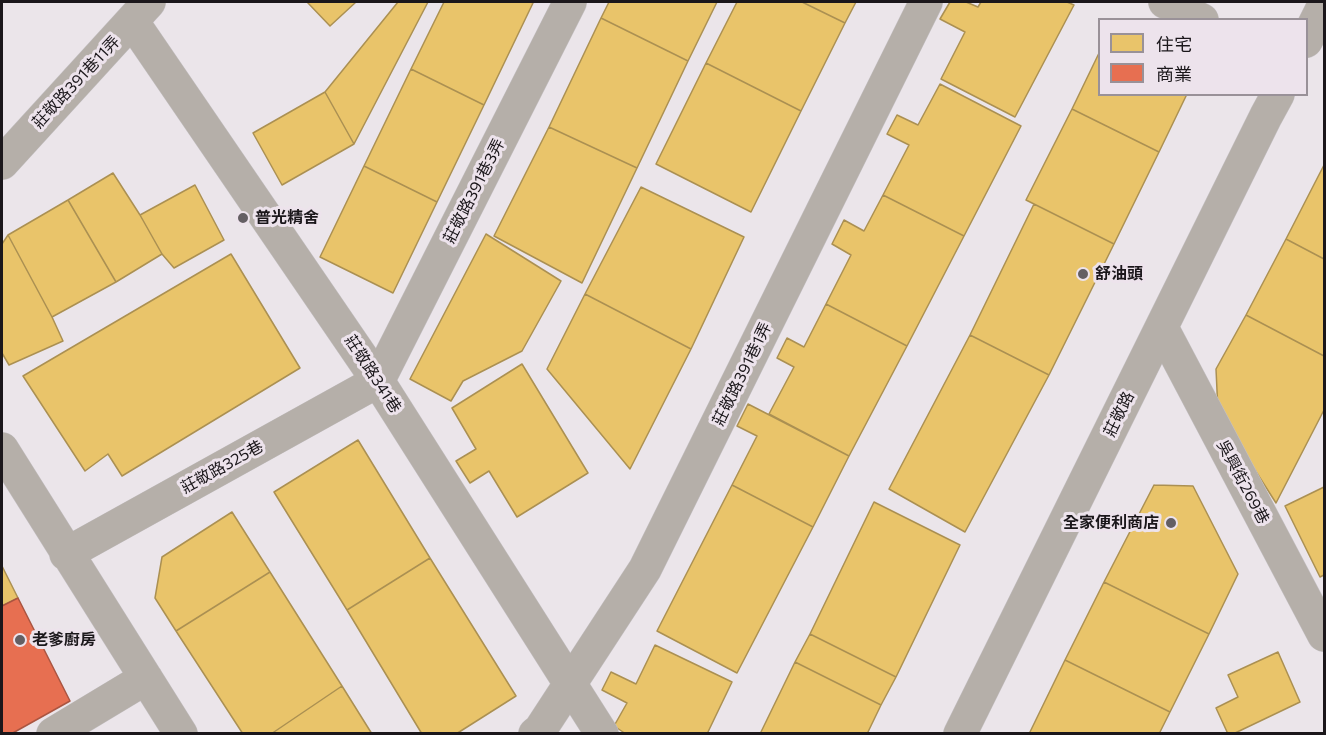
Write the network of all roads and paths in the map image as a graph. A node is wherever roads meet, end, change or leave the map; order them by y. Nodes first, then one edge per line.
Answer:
1 (570, 2) edge
2 (926, 2) edge
3 (1165, 2) edge
4 (1324, 5) edge
5 (141, 11) edge
6 (1198, 18) edge
7 (1308, 37) edge
8 (1277, 96) edge
9 (2, 163) edge
10 (1162, 328) junction
11 (378, 381) junction
12 (2, 449) edge
13 (66, 554) junction
14 (1324, 635) edge
15 (146, 678) junction
16 (570, 684) junction
17 (53, 734) edge
18 (181, 734) edge
19 (535, 734) edge
20 (602, 734) edge
21 (960, 734) edge

1 - 11 street, 莊敬路391巷3弄
2 - 16 street, 莊敬路391巷1弄
3 - 6 street
4 - 7 street
5 - 9 street, 莊敬路391巷11弄
5 - 11 street, 莊敬路341巷
8 - 10 street, 莊敬路
10 - 14 street, 吳興街269巷
10 - 21 street, 莊敬路
11 - 13 street, 莊敬路325巷
11 - 16 street, 莊敬路341巷
12 - 13 street
13 - 15 street
15 - 17 street
15 - 18 street
16 - 19 street, 莊敬路391巷1弄
16 - 20 street, 莊敬路341巷

